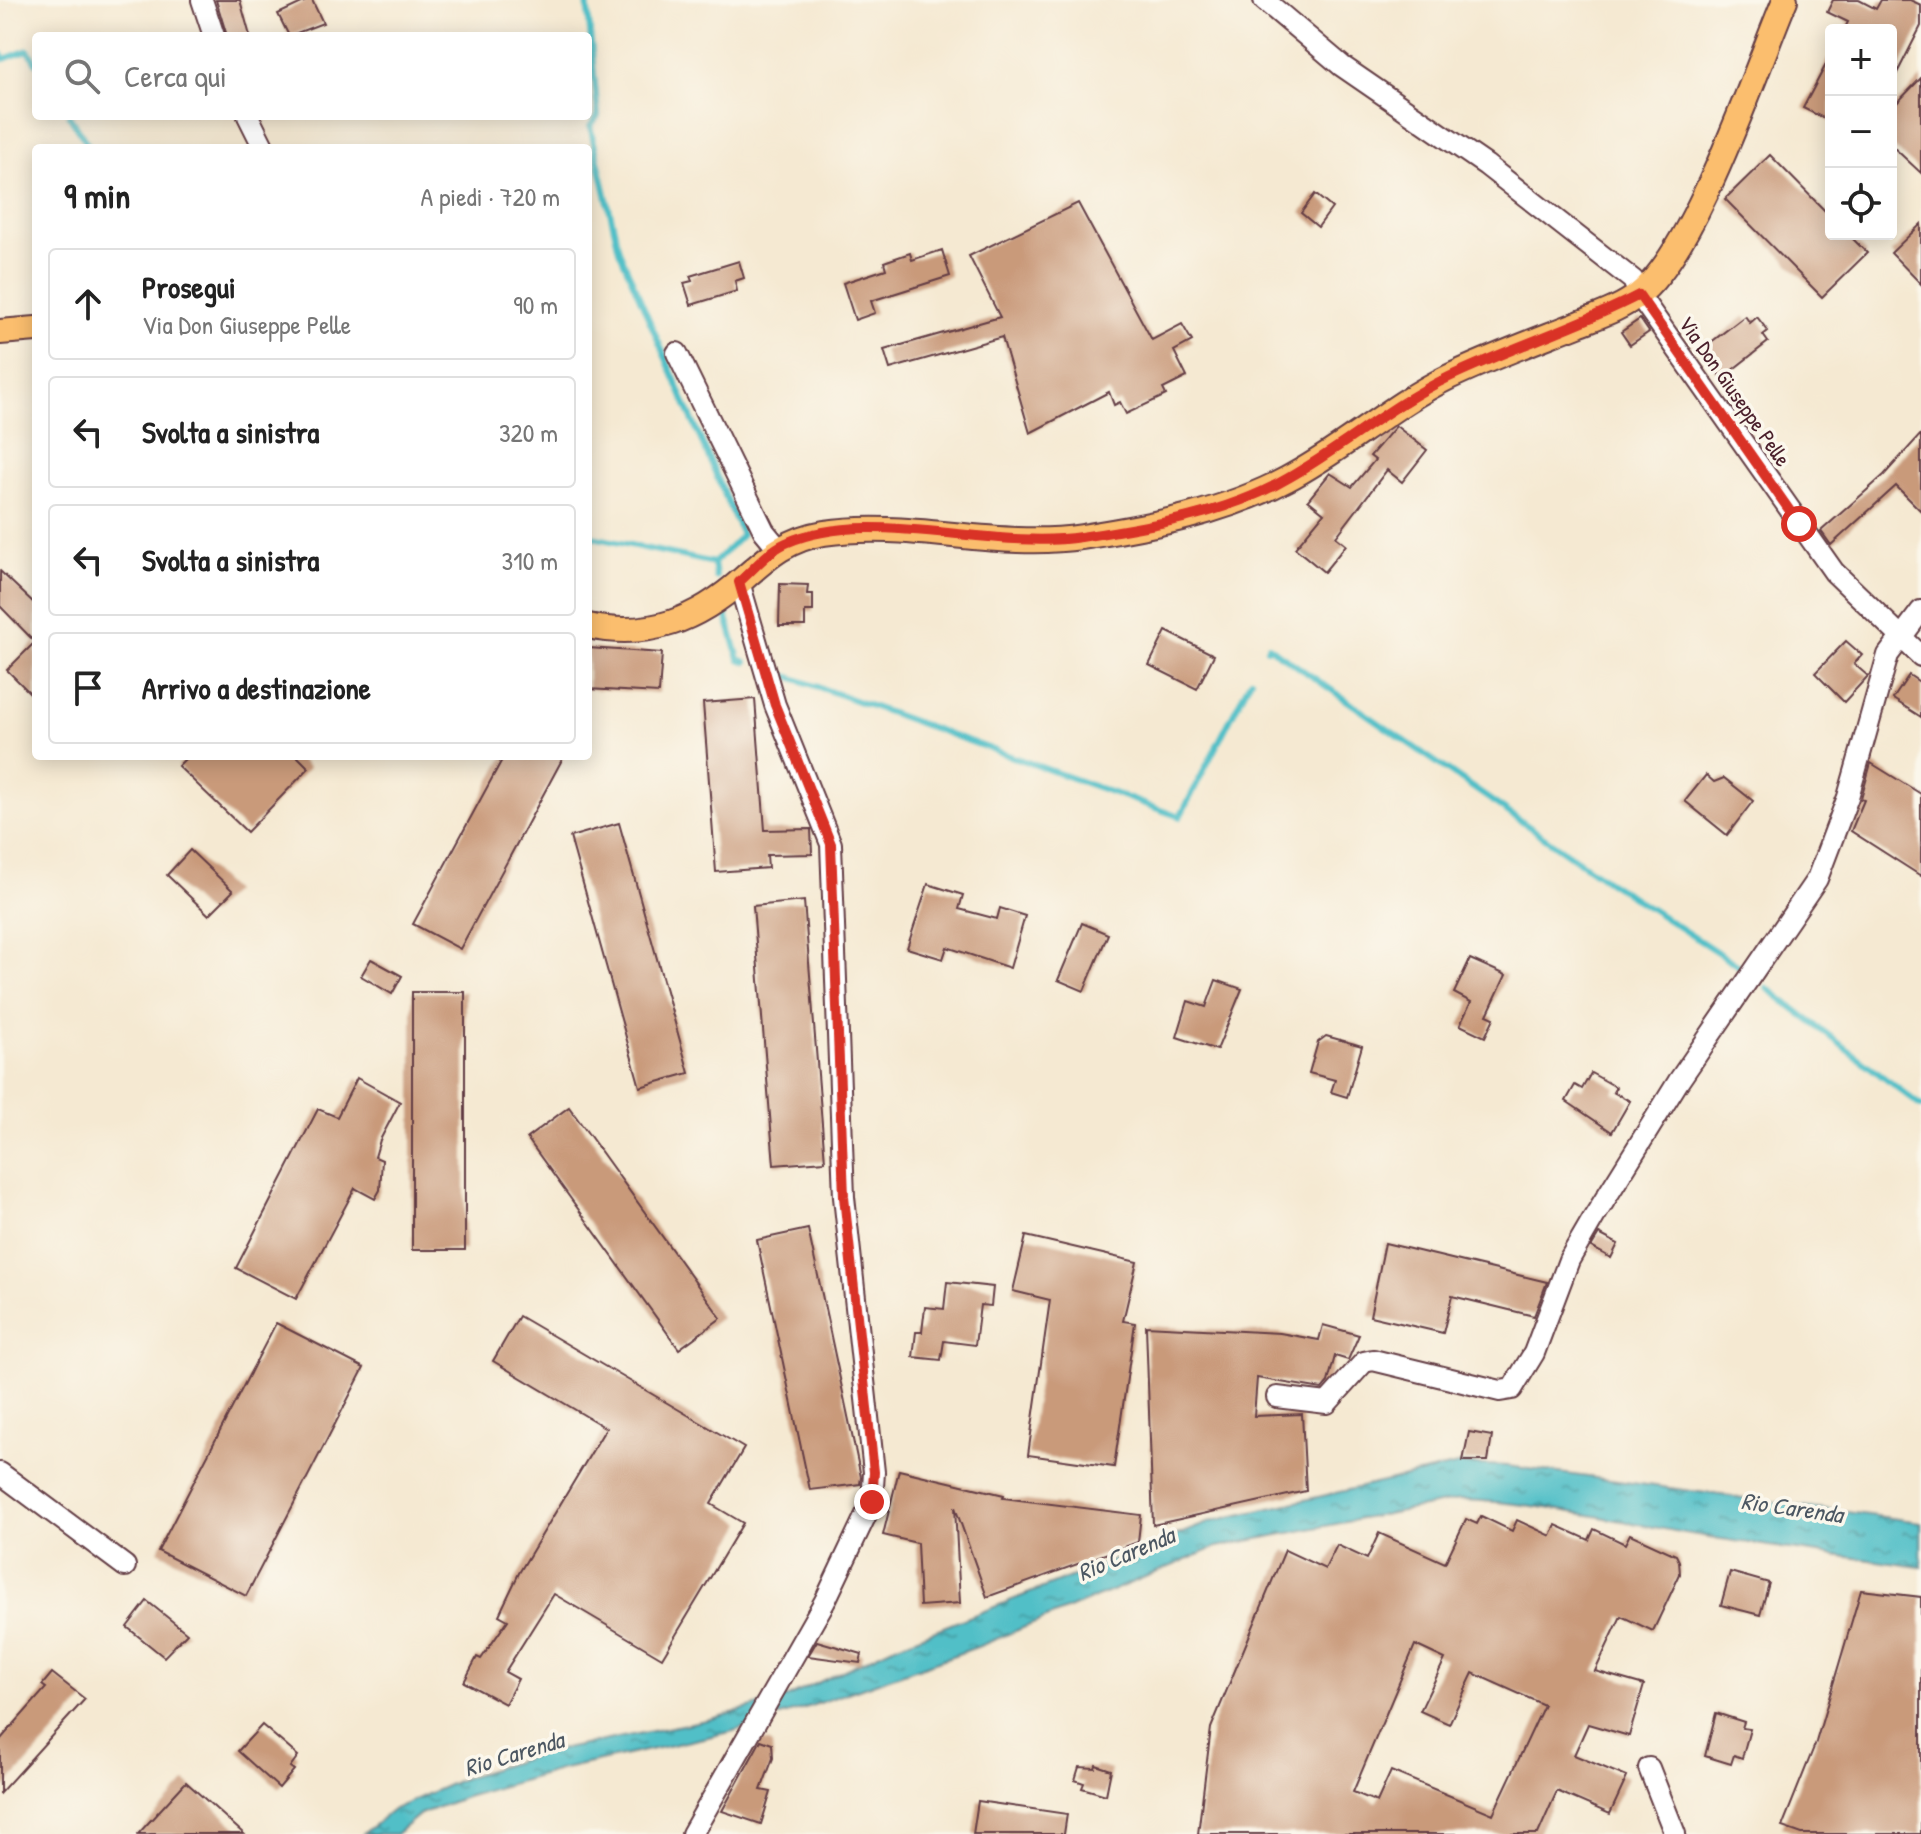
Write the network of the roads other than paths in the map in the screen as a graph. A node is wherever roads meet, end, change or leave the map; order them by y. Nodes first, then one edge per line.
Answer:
1 (202, 0) edge
2 (1264, 0) edge
3 (1785, 0) edge
4 (213, 32) edge
5 (250, 120) edge
6 (262, 144) edge
7 (1639, 295) junction
8 (32, 329) edge
9 (0, 332) edge
10 (677, 353) dead end
11 (778, 548) junction
12 (739, 582) junction
13 (1921, 611) edge
14 (592, 626) edge
15 (1898, 637) junction
16 (1921, 656) edge
17 (1277, 1397) dead end
18 (0, 1473) edge
19 (125, 1566) dead end
20 (1649, 1768) dead end
21 (699, 1832) edge
22 (1675, 1834) edge

1 - 4 street
2 - 7 street, Via Don Giuseppe Pelle
3 - 7 main road
5 - 6 street
7 - 11 main road
7 - 15 street, Via Don Giuseppe Pelle
8 - 9 main road
10 - 11 street
11 - 12 main road
12 - 14 main road
12 - 21 street
13 - 15 street
15 - 16 street, Via Don Giuseppe Pelle
15 - 17 street
18 - 19 street
20 - 22 street

